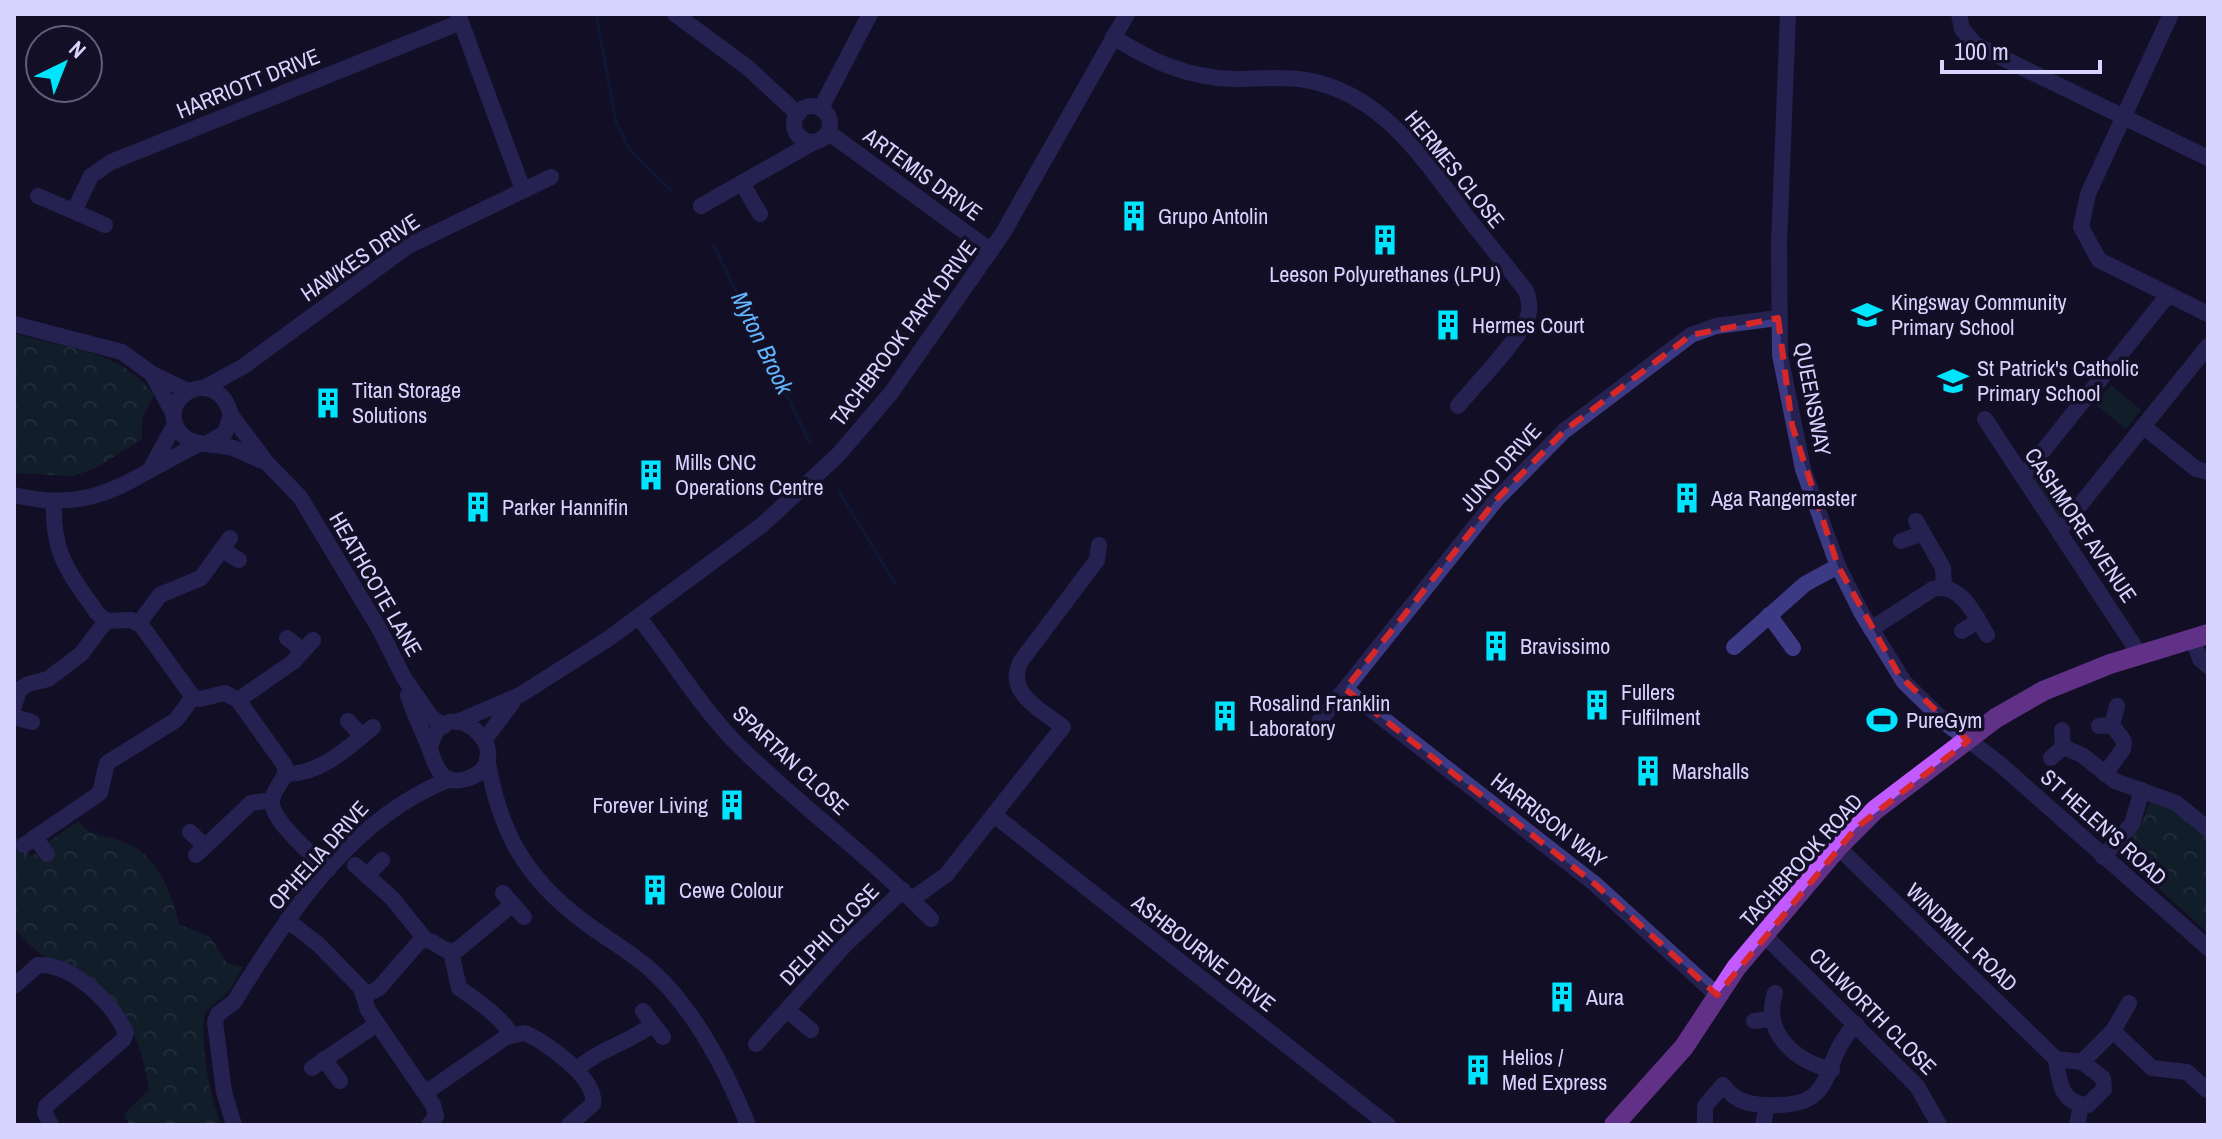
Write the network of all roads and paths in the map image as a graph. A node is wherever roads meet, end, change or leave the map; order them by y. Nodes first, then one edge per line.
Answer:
1 (675, 14) edge
2 (870, 14) edge
3 (1127, 14) edge
4 (1788, 14) edge
5 (1959, 14) edge
6 (2171, 14) edge
7 (460, 18) edge
8 (1113, 37) junction
9 (821, 108) junction
10 (798, 114) junction
11 (2124, 117) junction
12 (796, 132) junction
13 (821, 137) junction
14 (782, 157) junction
15 (2208, 158) edge
16 (551, 177) dead end
17 (743, 185) junction
18 (523, 190) junction
19 (38, 196) dead end
20 (701, 206) dead end
21 (74, 211) junction
22 (760, 214) dead end
23 (105, 225) dead end
24 (991, 251) junction
25 (2168, 295) junction
26 (2208, 314) edge
27 (1778, 318) junction
28 (14, 324) edge
29 (2208, 346) edge
30 (244, 366) junction
31 (152, 374) junction
32 (196, 389) junction
33 (1458, 406) dead end
34 (229, 408) junction
35 (175, 419) junction
36 (1985, 419) dead end
37 (2143, 426) junction
38 (204, 444) junction
39 (267, 463) junction
40 (152, 467) junction
41 (2202, 470) edge
42 (2023, 476) junction
43 (2208, 485) edge
44 (14, 495) edge
45 (54, 502) junction
46 (2059, 531) junction
47 (1901, 541) dead end
48 (1099, 545) dead end
49 (239, 560) dead end
50 (1838, 566) junction
51 (1944, 587) junction
52 (1769, 615) junction
53 (639, 618) junction
54 (106, 621) junction
55 (139, 623) junction
56 (1871, 629) junction
57 (1962, 631) dead end
58 (2200, 637) edge
59 (287, 638) dead end
60 (1734, 647) dead end
61 (1793, 648) dead end
62 (2140, 655) junction
63 (2208, 666) edge
64 (404, 678) junction
65 (1345, 689) junction
66 (520, 695) junction
67 (193, 697) junction
68 (238, 700) junction
69 (14, 706) edge
70 (2117, 706) dead end
71 (14, 717) edge
72 (348, 721) dead end
73 (32, 722) dead end
74 (451, 724) junction
75 (1314, 728) dead end
76 (485, 739) junction
77 (1968, 741) junction
78 (2059, 745) dead end
79 (430, 748) junction
80 (487, 758) junction
81 (435, 767) junction
82 (285, 774) junction
83 (2105, 774) junction
84 (459, 779) junction
85 (420, 790) junction
86 (2142, 790) junction
87 (272, 800) junction
88 (496, 808) junction
89 (994, 815) junction
90 (2208, 829) edge
91 (190, 832) dead end
92 (1838, 847) junction
93 (47, 854) dead end
94 (2103, 857) junction
95 (382, 860) dead end
96 (328, 870) junction
97 (908, 895) junction
98 (524, 917) dead end
99 (931, 919) dead end
100 (287, 920) junction
101 (1765, 936) junction
102 (425, 939) junction
103 (2208, 948) edge
104 (451, 952) junction
105 (14, 986) edge
106 (1775, 993) dead end
107 (1717, 995) junction
108 (364, 996) junction
109 (2129, 1003) dead end
110 (787, 1010) junction
111 (377, 1024) junction
112 (653, 1024) dead end
113 (1856, 1024) junction
114 (811, 1030) dead end
115 (2113, 1031) junction
116 (511, 1035) junction
117 (756, 1044) dead end
118 (2056, 1059) junction
119 (2082, 1062) junction
120 (577, 1069) junction
121 (1832, 1070) junction
122 (340, 1081) dead end
123 (2204, 1081) edge
124 (425, 1093) junction
125 (1767, 1105) junction
126 (2081, 1105) junction
127 (432, 1124) edge
128 (51, 1125) edge
129 (234, 1125) edge
130 (569, 1125) edge
131 (748, 1125) edge
132 (1388, 1125) edge
133 (1614, 1125) edge
134 (1705, 1125) edge
135 (1763, 1125) edge
136 (1939, 1125) edge
137 (2077, 1125) edge

1 - 10 street
2 - 9 street
3 - 8 street, TACHBROOK PARK DRIVE
4 - 27 street, QUEENSWAY
5 - 11 street
6 - 11 street
7 - 18 street
7 - 21 street, HARRIOTT DRIVE
8 - 24 street, TACHBROOK PARK DRIVE
8 - 33 street, HERMES CLOSE
9 - 10 street
9 - 13 street
10 - 12 street
11 - 15 street
11 - 25 street
12 - 13 street
12 - 14 street
13 - 14 street
13 - 24 street, ARTEMIS DRIVE
14 - 17 street
16 - 18 street, HAWKES DRIVE
17 - 20 street
17 - 22 street
18 - 30 street, HAWKES DRIVE
19 - 21 street
21 - 23 street
24 - 53 street, TACHBROOK PARK DRIVE
25 - 26 street
25 - 42 street
27 - 50 street, QUEENSWAY
27 - 65 street, JUNO DRIVE
28 - 31 street
29 - 37 street
30 - 32 street, HAWKES DRIVE
30 - 34 street, HAWKES DRIVE
31 - 32 street
31 - 35 street
32 - 34 street
32 - 35 street
34 - 38 street
34 - 39 street, HEATHCOTE LANE
35 - 38 street
35 - 40 street
36 - 42 street, CASHMORE AVENUE
37 - 41 street
37 - 46 street
38 - 39 street, HEATHCOTE LANE
38 - 40 street
39 - 64 street, HEATHCOTE LANE
40 - 45 street
41 - 43 street
42 - 46 street, CASHMORE AVENUE
44 - 45 street
45 - 54 street
46 - 62 street, CASHMORE AVENUE
47 - 51 street
48 - 89 street, DELPHI CLOSE
49 - 55 street
50 - 52 street
50 - 56 street, QUEENSWAY
51 - 56 street
51 - 57 street
52 - 60 street
52 - 61 street
53 - 66 street, TACHBROOK PARK DRIVE
53 - 97 street, SPARTAN CLOSE
54 - 55 street
54 - 69 street
55 - 67 street
56 - 77 street, QUEENSWAY
58 - 62 main road, TACHBROOK ROAD
58 - 63 street
59 - 68 street
62 - 77 main road, TACHBROOK ROAD
64 - 74 street, HEATHCOTE LANE
64 - 79 street
65 - 75 street, JUNO DRIVE
65 - 107 street, HARRISON WAY
66 - 74 street, TACHBROOK PARK DRIVE
66 - 76 street, TACHBROOK PARK DRIVE
67 - 68 street
67 - 93 street
68 - 82 street
70 - 83 street
71 - 73 street
72 - 82 street
74 - 76 street
74 - 79 street
76 - 80 street
77 - 92 main road, TACHBROOK ROAD
77 - 94 street, ST HELEN'S ROAD
78 - 83 street
79 - 81 street
80 - 84 street
80 - 88 street
81 - 84 street
81 - 85 street, OPHELIA DRIVE
82 - 87 street
83 - 86 street
84 - 85 street, OPHELIA DRIVE
84 - 88 street
85 - 96 street, OPHELIA DRIVE
86 - 90 street
86 - 94 street
87 - 91 street
87 - 96 street
88 - 131 street
89 - 97 street, DELPHI CLOSE
89 - 132 street, ASHBOURNE DRIVE
92 - 101 main road, TACHBROOK ROAD
92 - 118 street, WINDMILL ROAD
94 - 103 street, ST HELEN'S ROAD
95 - 102 street
96 - 100 street, OPHELIA DRIVE
97 - 99 street, SPARTAN CLOSE
97 - 110 street, DELPHI CLOSE
98 - 104 street
100 - 108 street
100 - 129 street, OPHELIA DRIVE
101 - 107 main road, TACHBROOK ROAD
101 - 113 street, CULWORTH CLOSE
102 - 104 street
102 - 108 street
104 - 116 street
105 - 128 street
106 - 121 street
107 - 133 main road, TACHBROOK ROAD
108 - 111 street
109 - 115 street
110 - 114 street, DELPHI CLOSE
110 - 117 street, DELPHI CLOSE
111 - 122 street
111 - 124 street
112 - 120 street
113 - 121 street
113 - 136 street, CULWORTH CLOSE
115 - 119 street
115 - 123 street
116 - 120 street
116 - 124 street
118 - 119 street
118 - 126 street
119 - 126 street
120 - 130 street
121 - 125 street
124 - 127 street
125 - 134 street
125 - 135 street
126 - 137 street

